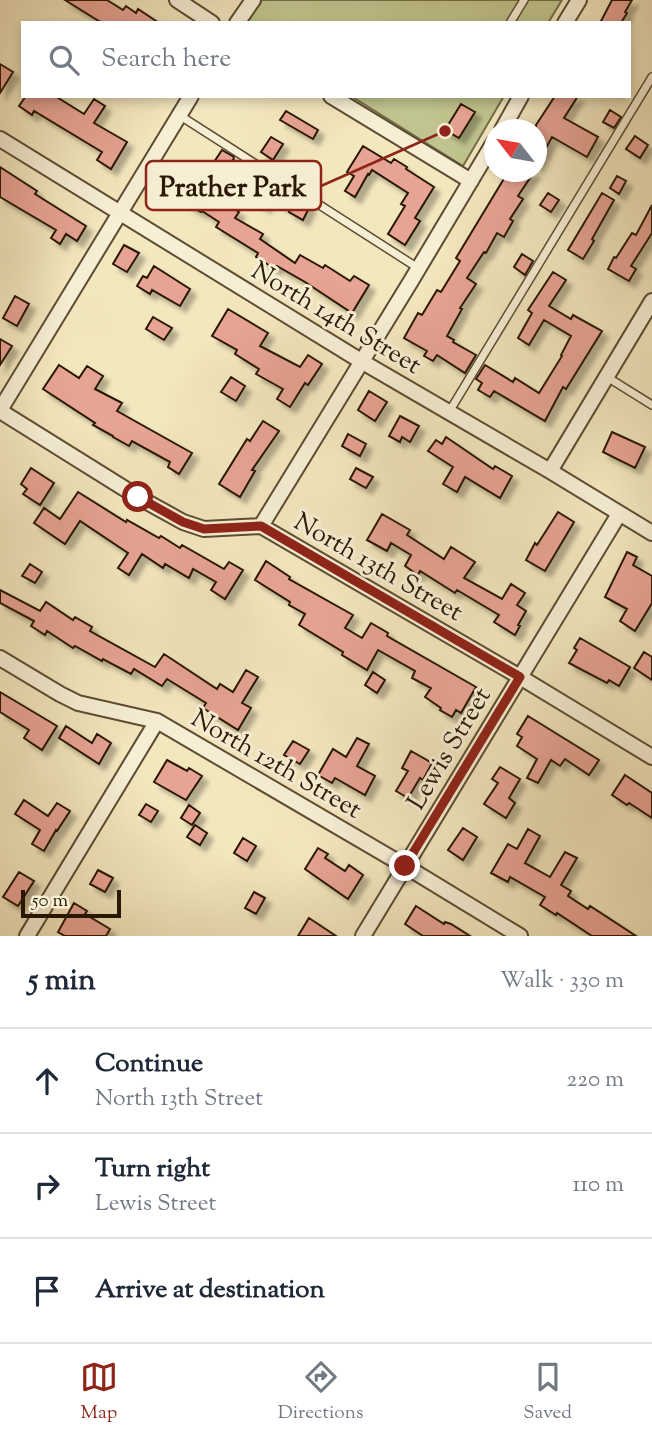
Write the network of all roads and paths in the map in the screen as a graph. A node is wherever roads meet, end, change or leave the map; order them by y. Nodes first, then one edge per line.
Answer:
1 (177, 0) edge
2 (253, 0) edge
3 (523, 0) edge
4 (579, 0) edge
5 (209, 21) edge
6 (238, 21) edge
7 (511, 21) edge
8 (566, 21) edge
9 (652, 77) edge
10 (190, 98) edge
11 (334, 98) edge
12 (521, 98) edge
13 (179, 115) junction
14 (508, 119) edge
15 (0, 139) edge
16 (484, 160) edge
17 (471, 181) junction
18 (120, 213) junction
19 (419, 268) junction
20 (652, 301) edge
21 (361, 361) junction
22 (607, 377) junction
23 (652, 405) edge
24 (0, 411) edge
25 (449, 413) junction
26 (550, 471) junction
27 (619, 514) junction
28 (261, 526) junction
29 (652, 533) edge
30 (0, 658) edge
31 (520, 677) junction
32 (157, 721) junction
33 (652, 757) edge
34 (405, 866) junction
35 (26, 936) edge
36 (363, 936) edge
37 (520, 936) edge

1 - 5 street
2 - 6 street
3 - 7 lane
4 - 8 street
9 - 25 lane
10 - 13 street
11 - 17 street
12 - 14 street
13 - 18 street
13 - 19 lane
15 - 18 street, North 14th Street
16 - 17 street
17 - 19 street
18 - 21 street, North 14th Street
18 - 24 street
19 - 21 street
20 - 22 street
21 - 25 street, North 14th Street
21 - 28 street
22 - 23 lane
22 - 26 street
24 - 28 street, North 13th Street
25 - 26 street, North 14th Street
26 - 27 street, North 14th Street
27 - 29 street, North 14th Street
27 - 31 street, Lewis Street
28 - 31 street, North 13th Street
30 - 32 street, North 12th Street
31 - 33 street, North 13th Street
31 - 34 street, Lewis Street
32 - 34 street, North 12th Street
32 - 35 street
34 - 36 street, Lewis Street
34 - 37 street, North 12th Street

